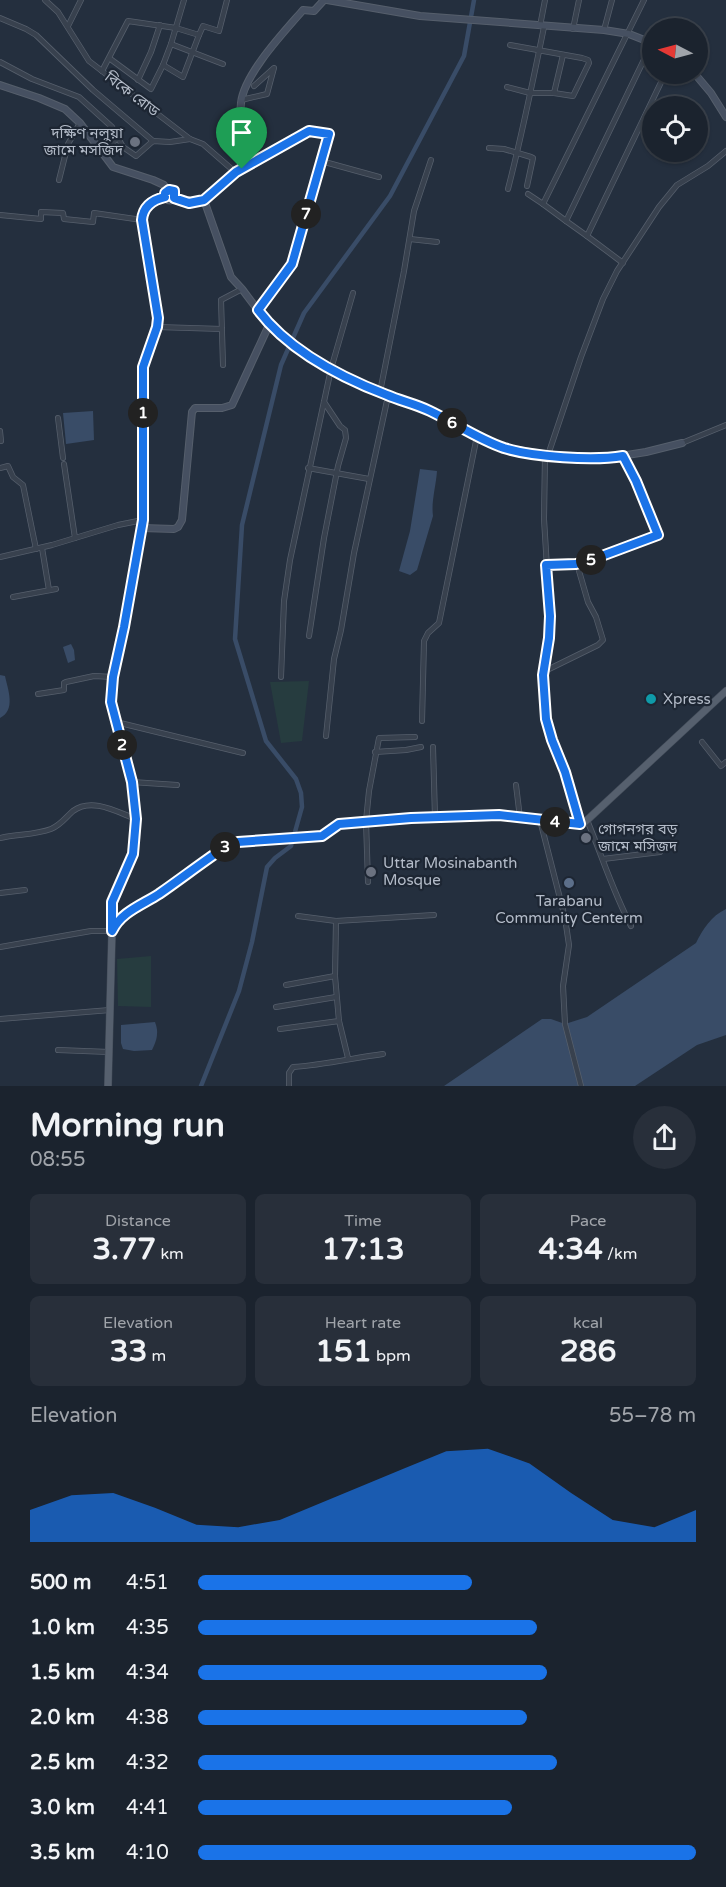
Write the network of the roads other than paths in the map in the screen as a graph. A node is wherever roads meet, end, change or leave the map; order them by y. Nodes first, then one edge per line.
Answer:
1 (45, 0) edge
2 (81, 0) edge
3 (184, 0) edge
4 (227, 0) edge
5 (325, 0) edge
6 (545, 0) edge
7 (579, 0) edge
8 (612, 0) edge
9 (644, 0) edge
10 (340, 1) edge
11 (0, 18) edge
12 (160, 25) junction
13 (68, 26) junction
14 (542, 26) junction
15 (176, 27) junction
16 (573, 29) junction
17 (604, 30) junction
18 (628, 34) junction
19 (199, 35) junction
20 (642, 39) edge
21 (171, 44) junction
22 (510, 45) dead end
23 (540, 49) junction
24 (192, 53) junction
25 (563, 55) junction
26 (109, 58) junction
27 (0, 62) edge
28 (223, 64) dead end
29 (642, 64) edge
30 (163, 66) junction
31 (102, 71) junction
32 (138, 80) junction
33 (660, 84) edge
34 (703, 84) edge
35 (0, 85) edge
36 (254, 86) dead end
37 (507, 87) dead end
38 (530, 93) junction
39 (554, 93) junction
40 (241, 100) junction
41 (726, 117) edge
42 (80, 123) junction
43 (118, 138) junction
44 (190, 139) junction
45 (153, 141) junction
46 (489, 148) dead end
47 (101, 151) junction
48 (726, 152) edge
49 (517, 153) junction
50 (431, 160) dead end
51 (321, 161) junction
52 (239, 170) junction
53 (379, 177) dead end
54 (59, 180) dead end
55 (527, 186) dead end
56 (508, 189) dead end
57 (166, 194) junction
58 (528, 195) dead end
59 (204, 200) junction
60 (543, 204) junction
61 (0, 215) edge
62 (142, 220) junction
63 (566, 221) junction
64 (587, 236) junction
65 (410, 239) junction
66 (437, 242) dead end
67 (623, 263) junction
68 (242, 289) junction
69 (352, 293) dead end
70 (258, 310) junction
71 (269, 325) junction
72 (157, 327) junction
73 (222, 329) junction
74 (223, 365) dead end
75 (331, 369) junction
76 (380, 392) junction
77 (388, 396) junction
78 (324, 402) junction
79 (58, 418) dead end
80 (726, 425) edge
81 (0, 431) edge
82 (477, 436) junction
83 (1, 441) edge
84 (682, 443) joint
85 (547, 455) junction
86 (623, 456) junction
87 (0, 468) edge
88 (308, 468) junction
89 (337, 473) junction
90 (369, 479) junction
91 (143, 520) junction
92 (142, 528) junction
93 (75, 538) junction
94 (39, 548) junction
95 (2, 557) edge
96 (576, 564) junction
97 (546, 565) junction
98 (57, 589) dead end
99 (49, 590) junction
100 (13, 597) dead end
101 (309, 636) dead end
102 (543, 672) junction
103 (113, 677) junction
104 (281, 677) dead end
105 (726, 691) edge
106 (38, 694) dead end
107 (422, 721) dead end
108 (116, 722) junction
109 (326, 736) dead end
110 (415, 736) dead end
111 (702, 742) dead end
112 (420, 747) dead end
113 (433, 747) dead end
114 (375, 752) junction
115 (243, 753) dead end
116 (726, 762) edge
117 (132, 782) junction
118 (177, 785) dead end
119 (516, 785) dead end
120 (435, 817) junction
121 (520, 818) junction
122 (136, 819) junction
123 (540, 820) junction
124 (588, 820) junction
125 (366, 821) junction
126 (580, 824) junction
127 (0, 838) edge
128 (660, 852) dead end
129 (603, 858) junction
130 (368, 882) dead end
131 (25, 890) dead end
132 (0, 893) edge
133 (434, 915) dead end
134 (297, 916) dead end
135 (336, 921) junction
136 (631, 926) dead end
137 (112, 931) junction
138 (0, 947) edge
139 (335, 976) junction
140 (286, 985) dead end
141 (336, 997) junction
142 (276, 1007) dead end
143 (110, 1010) junction
144 (0, 1019) edge
145 (339, 1021) junction
146 (280, 1029) dead end
147 (58, 1050) dead end
148 (109, 1052) junction
149 (383, 1054) dead end
150 (348, 1058) junction
151 (108, 1086) edge
152 (290, 1086) edge
153 (581, 1086) edge

1 - 13 street, বিকে রোড
2 - 13 street
3 - 15 street
4 - 19 street
5 - 10 street
5 - 40 street
6 - 14 street
7 - 16 street
8 - 17 street
9 - 18 street
10 - 14 street
11 - 45 street
12 - 15 street
12 - 26 street
12 - 32 street
13 - 31 street, বিকে রোড
14 - 16 street
14 - 23 street
15 - 19 street
15 - 21 street
16 - 17 street
17 - 18 street
18 - 20 street
18 - 60 street
19 - 24 street
21 - 24 street
21 - 30 street
22 - 23 street
23 - 25 street
23 - 38 street
24 - 28 street
24 - 30 street
25 - 39 street
25 - 39 street
26 - 31 street
26 - 32 street
27 - 43 street
29 - 63 street
30 - 32 street
31 - 44 street, বিকে রোড
33 - 64 street
34 - 41 street
35 - 42 street
36 - 40 street
37 - 38 street
38 - 39 street
38 - 49 street
40 - 52 street
42 - 47 street
42 - 54 street
43 - 45 street
43 - 47 street
44 - 45 street
44 - 52 street, বিকে রোড
46 - 49 street
47 - 57 street
48 - 67 street
49 - 55 street
49 - 56 street
50 - 65 street
51 - 52 street
51 - 53 street
51 - 70 street
52 - 59 street
57 - 59 street
57 - 62 street
58 - 60 street
59 - 68 street
60 - 63 street
61 - 62 street
62 - 72 street
63 - 64 street
64 - 67 street
65 - 66 street
65 - 76 street
67 - 85 street
68 - 70 street
68 - 73 street
69 - 75 street
70 - 71 street
71 - 75 street
71 - 92 street
72 - 73 street
72 - 91 street
73 - 74 street
75 - 76 street
75 - 78 street
76 - 77 street
77 - 82 street
77 - 90 street
78 - 88 street
78 - 89 street
79 - 93 street
80 - 84 street
81 - 83 street
82 - 85 street
82 - 107 street
84 - 86 street
85 - 86 street
85 - 97 street
86 - 96 street
87 - 94 street
88 - 89 street
88 - 104 street
89 - 90 street
89 - 101 street
90 - 109 street
91 - 92 street
91 - 93 street
92 - 103 street
93 - 94 street
94 - 95 street
94 - 99 street
96 - 97 street
96 - 102 street
97 - 102 street
98 - 99 street
99 - 100 street
102 - 126 street
103 - 106 street
103 - 108 street
105 - 124 main road
108 - 115 street
108 - 117 street
110 - 114 street
111 - 116 street
112 - 114 street
113 - 120 street
114 - 125 street
117 - 118 street
117 - 122 street
119 - 121 street
120 - 121 main road
120 - 125 main road
121 - 123 main road
122 - 127 street
122 - 137 street
123 - 126 main road
123 - 153 street
124 - 126 main road
124 - 129 street
125 - 130 street
125 - 137 main road
128 - 129 street
129 - 136 street
131 - 132 street
133 - 135 street
134 - 135 street
135 - 139 street
137 - 138 street
137 - 143 main road
139 - 140 street
139 - 141 street
141 - 142 street
141 - 145 street
143 - 144 street
143 - 148 main road
145 - 146 street
145 - 150 street
147 - 148 street
148 - 151 main road
149 - 150 street
150 - 152 street

